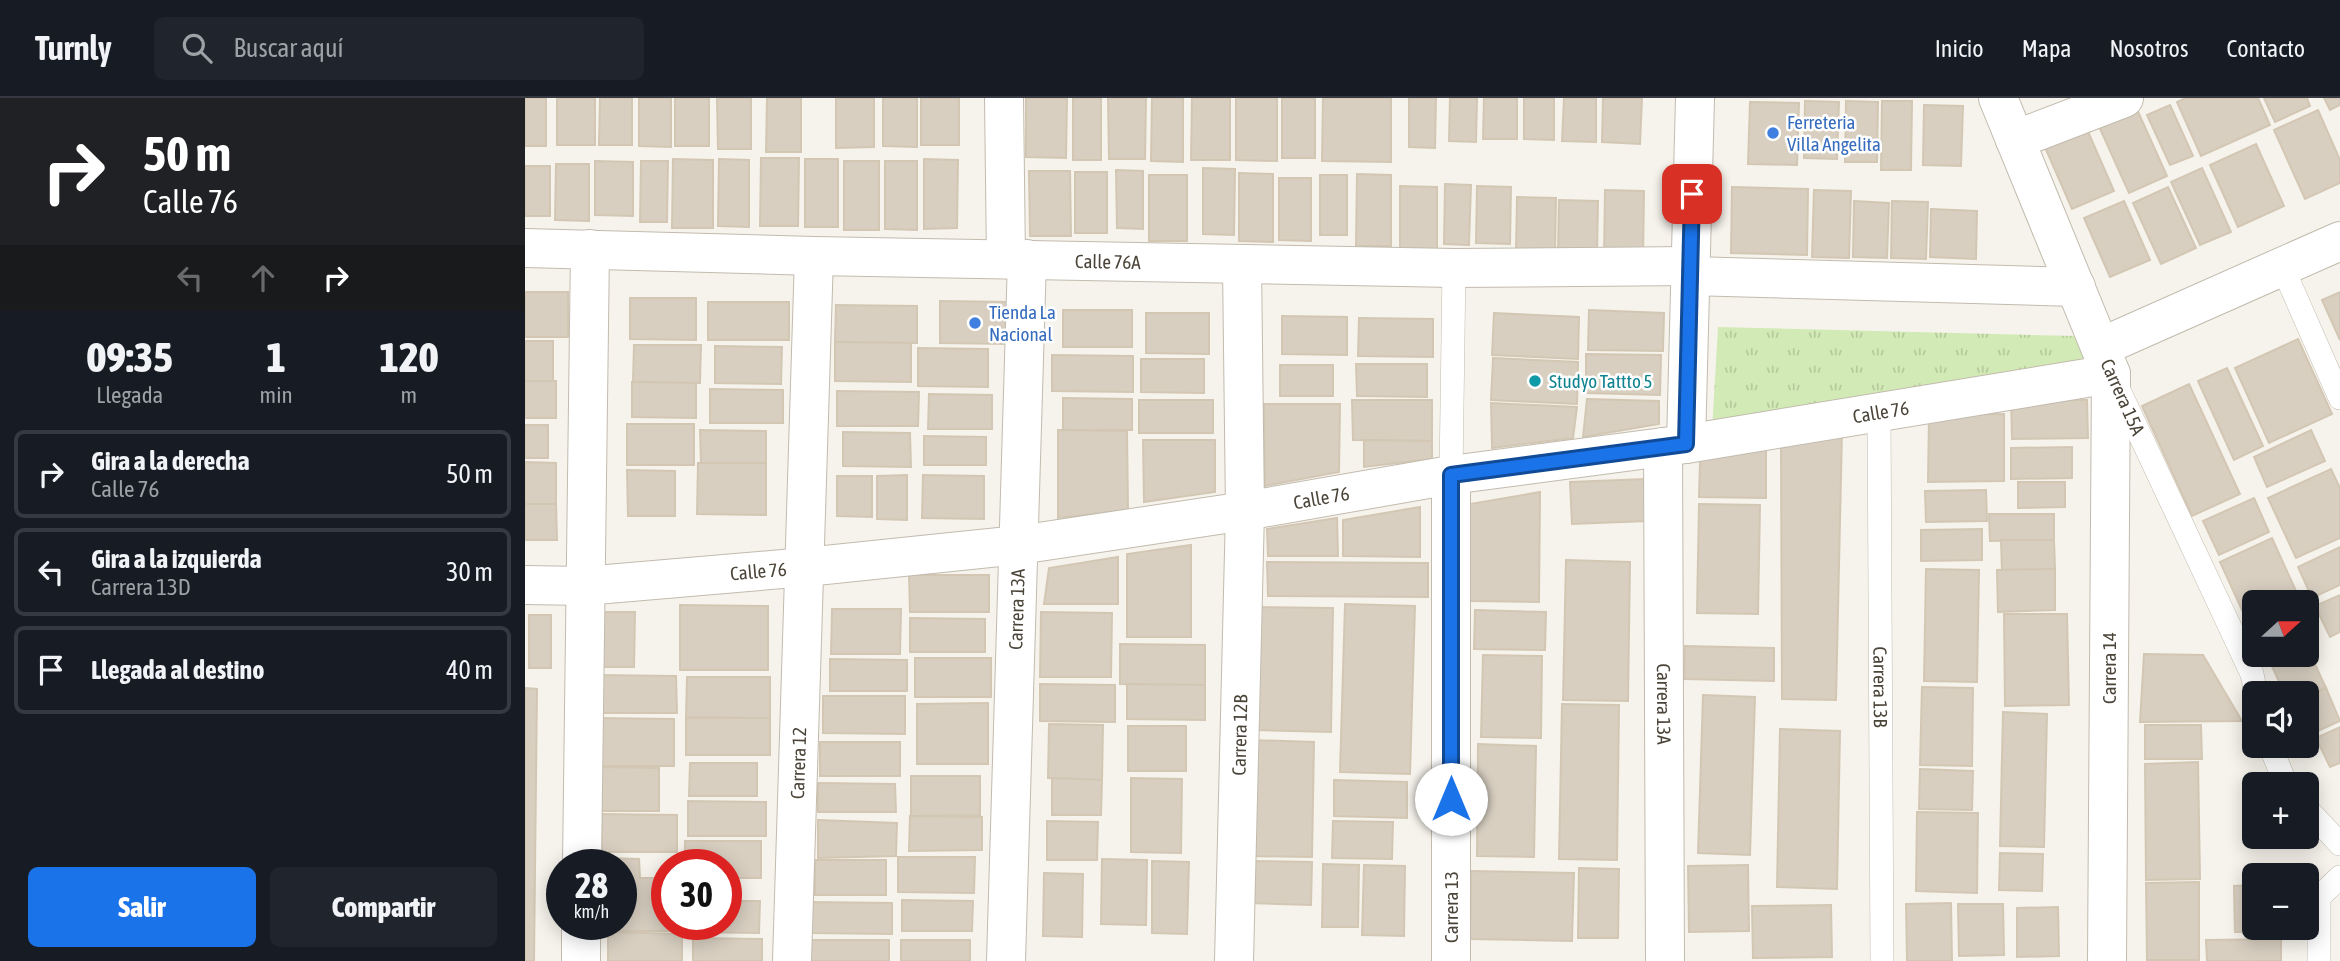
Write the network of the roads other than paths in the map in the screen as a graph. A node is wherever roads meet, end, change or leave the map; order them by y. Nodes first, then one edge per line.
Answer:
1 (1004, 98) edge
2 (1695, 98) edge
3 (1998, 98) edge
4 (2125, 98) edge
5 (2015, 141) junction
6 (2340, 241) edge
7 (525, 248) edge
8 (590, 249) junction
9 (814, 256) junction
10 (1016, 259) junction
11 (1242, 264) junction
12 (2282, 267) junction
13 (1454, 268) junction
14 (1690, 271) junction
15 (2076, 286) junction
16 (2106, 360) junction
17 (2340, 398) edge
18 (1879, 412) junction
19 (1674, 445) junction
20 (1451, 475) junction
21 (1245, 511) junction
22 (1019, 545) junction
23 (806, 567) junction
24 (525, 585) edge
25 (584, 586) junction
26 (2253, 681) edge
27 (2319, 822) edge
28 (2340, 844) edge
29 (582, 849) edge
30 (2340, 877) edge
31 (582, 940) edge
32 (581, 961) edge
33 (792, 961) edge
34 (1006, 961) edge
35 (1234, 961) edge
36 (1451, 961) edge
37 (1665, 961) edge
38 (1882, 961) edge
39 (2107, 961) edge
40 (2319, 961) edge

1 - 10 street, Carrera 13A
2 - 14 street, Carrera 13A
3 - 5 street, Carrera 15A
4 - 5 street
5 - 15 street, Carrera 15A
6 - 12 street, Calle 76
7 - 8 street, Calle 76A
8 - 9 street, Calle 76A
8 - 25 street
9 - 10 street, Calle 76A
9 - 23 street, Carrera 12
10 - 11 street, Calle 76A
10 - 22 street, Carrera 13A
11 - 13 street, Calle 76A
11 - 21 street
12 - 16 street, Calle 76
12 - 17 lane
13 - 14 street, Calle 76A
13 - 20 lane
14 - 15 street, Calle 76A
14 - 19 street, Carrera 13A
15 - 16 street, Carrera 15A
16 - 18 street, Calle 76
16 - 26 lane, Carrera 15A
16 - 39 street, Carrera 14
18 - 19 street, Calle 76
18 - 38 lane, Carrera 13B
19 - 20 street, Calle 76
19 - 37 street, Carrera 13A
20 - 21 street, Calle 76
20 - 36 street, Carrera 13
21 - 22 street, Calle 76
21 - 35 street, Carrera 12B
22 - 23 street, Calle 76
22 - 34 street, Carrera 13A
23 - 25 street, Calle 76
23 - 33 street, Carrera 12
24 - 25 street, Calle 76
25 - 29 street
27 - 28 lane
30 - 40 lane
31 - 32 street

